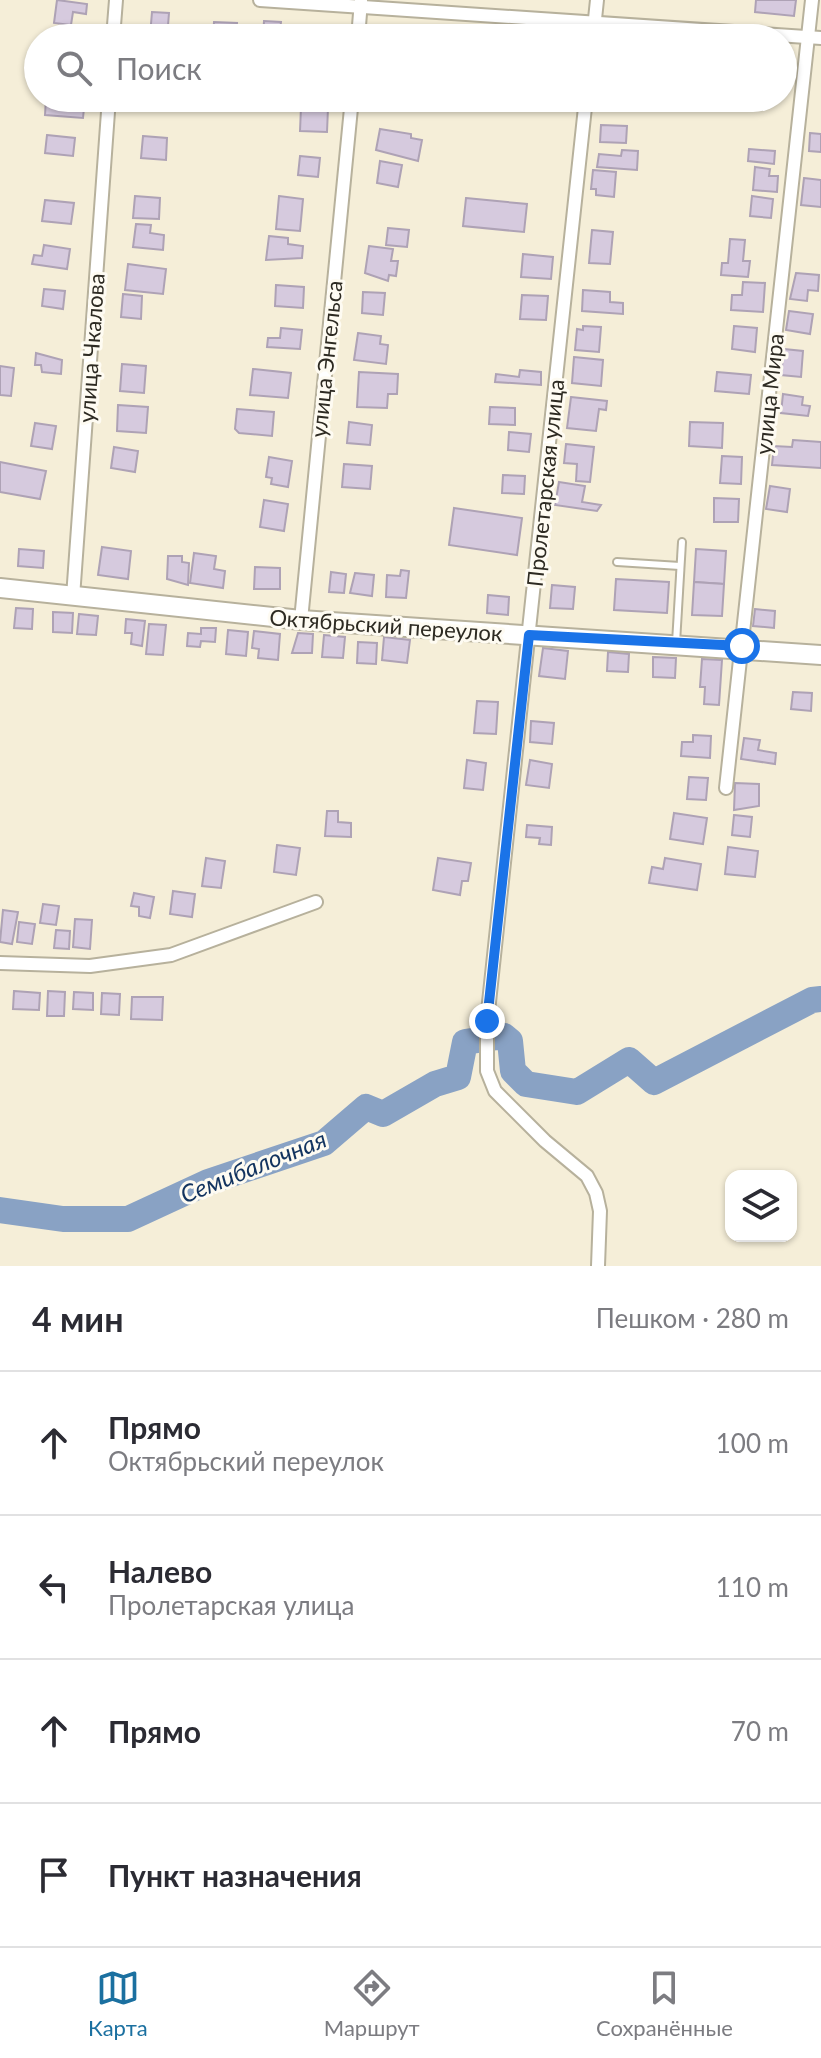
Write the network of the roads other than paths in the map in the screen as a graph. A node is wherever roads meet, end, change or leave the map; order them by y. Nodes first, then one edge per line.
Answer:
1 (116, 0) edge
2 (260, 0) edge
3 (597, 0) edge
4 (812, 0) edge
5 (361, 4) edge
6 (595, 21) junction
7 (114, 24) edge
8 (359, 24) edge
9 (595, 24) edge
10 (634, 24) edge
11 (815, 38) edge
12 (108, 112) edge
13 (351, 112) edge
14 (585, 112) edge
15 (682, 542) dead end
16 (617, 562) dead end
17 (680, 566) junction
18 (0, 588) edge
19 (73, 597) junction
20 (301, 620) junction
21 (529, 635) junction
22 (676, 643) junction
23 (742, 646) junction
24 (821, 655) edge
25 (726, 788) dead end
26 (316, 902) dead end
27 (0, 963) edge
28 (598, 1266) edge

1 - 7 street
2 - 5 street
3 - 6 street
4 - 11 street, улица Мира
5 - 6 street
5 - 8 street
6 - 9 street
6 - 10 street
11 - 23 street, улица Мира
12 - 19 street, улица Чкалова
13 - 20 street, улица Энгельса
14 - 21 street, Пролетарская улица
15 - 17 lane
16 - 17 lane
17 - 22 lane
18 - 19 street, Октябрьский переулок
19 - 20 street, Октябрьский переулок
20 - 21 street, Октябрьский переулок
21 - 22 street, Октябрьский переулок
21 - 28 street, Пролетарская улица
22 - 23 street, Октябрьский переулок
23 - 24 street, Октябрьский переулок
23 - 25 street, улица Мира
26 - 27 street

